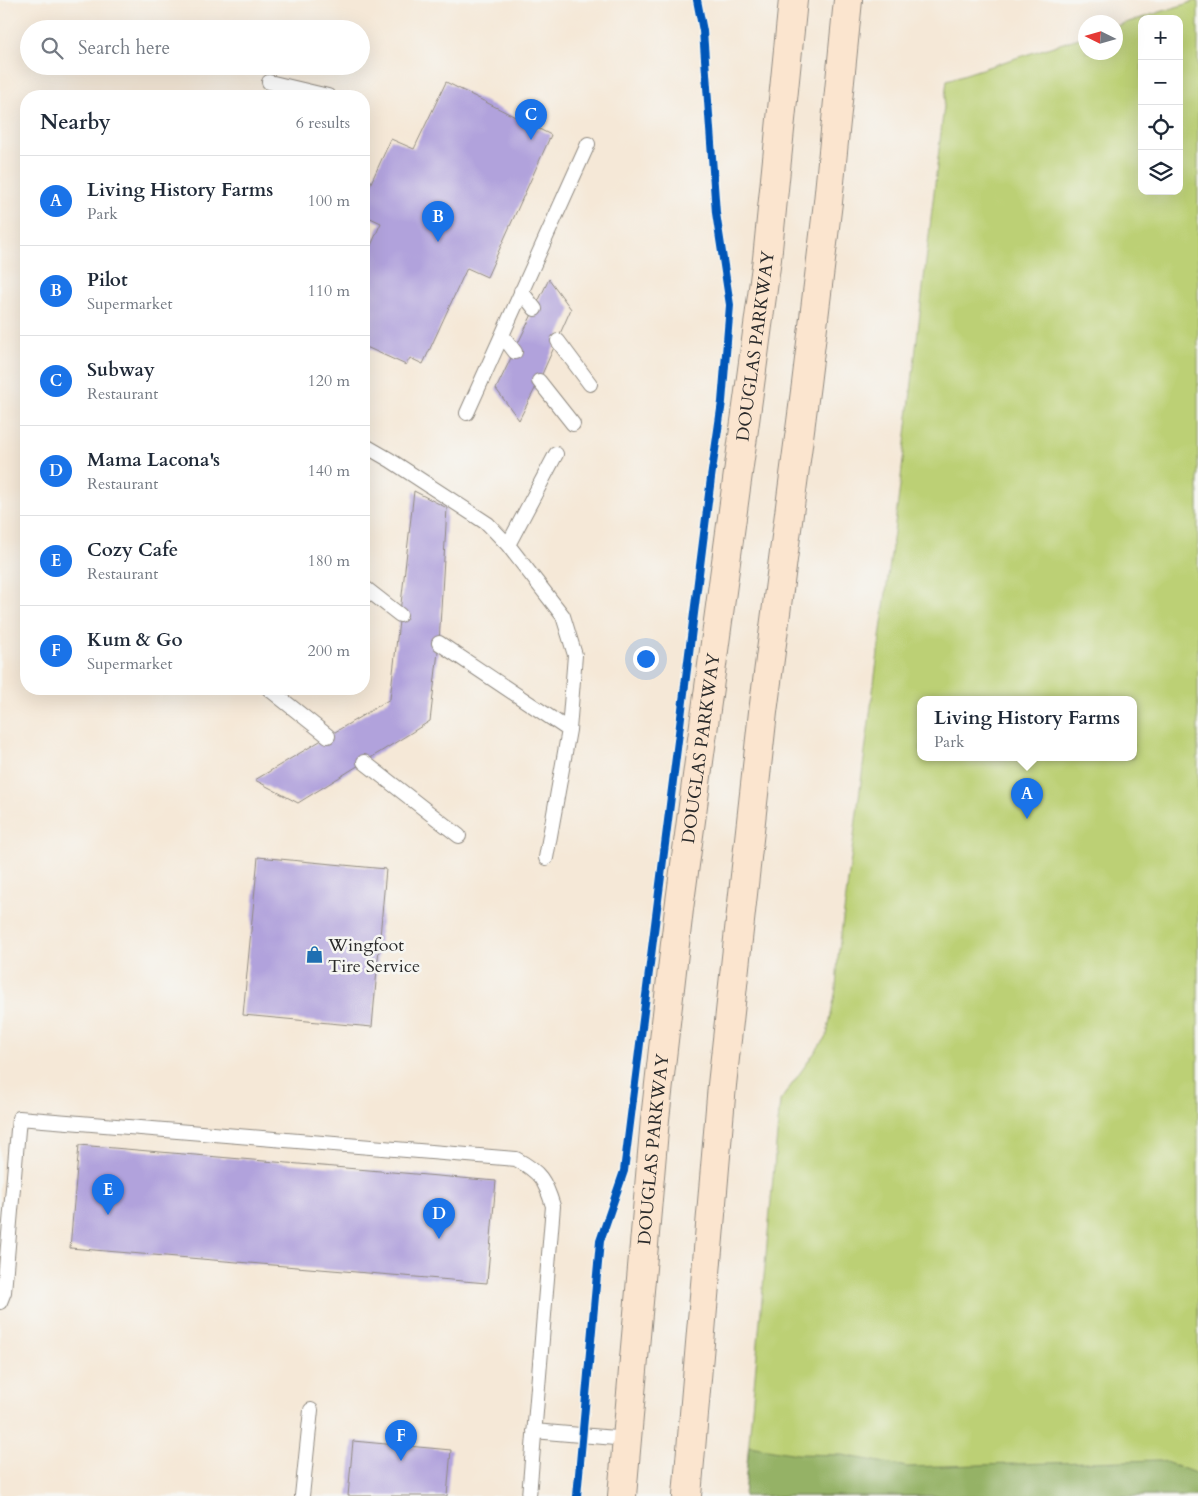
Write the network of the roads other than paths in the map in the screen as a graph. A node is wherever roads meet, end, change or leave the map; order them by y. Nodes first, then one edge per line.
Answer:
1 (793, 0) edge
2 (848, 0) edge
3 (269, 82) dead end
4 (303, 90) edge
5 (588, 144) dead end
6 (521, 291) junction
7 (535, 309) dead end
8 (502, 335) junction
9 (558, 341) dead end
10 (515, 352) dead end
11 (539, 381) dead end
12 (590, 384) dead end
13 (467, 413) dead end
14 (574, 424) dead end
15 (370, 448) edge
16 (556, 454) dead end
17 (508, 545) junction
18 (370, 592) edge
19 (400, 615) dead end
20 (438, 643) dead end
21 (276, 695) edge
22 (569, 730) junction
23 (328, 736) dead end
24 (364, 762) dead end
25 (459, 836) dead end
26 (546, 858) dead end
27 (0, 1302) edge
28 (311, 1410) dead end
29 (534, 1430) junction
30 (627, 1439) junction
31 (302, 1496) edge
32 (528, 1496) edge
33 (622, 1496) edge
34 (686, 1496) edge

1 - 30 main road, DOUGLAS PARKWAY
2 - 34 main road
3 - 4 lane
5 - 6 lane
6 - 7 lane
6 - 8 lane
8 - 10 lane
8 - 13 lane
9 - 12 lane
11 - 14 lane
15 - 17 lane
16 - 17 lane
17 - 22 lane
18 - 19 lane
20 - 22 lane
21 - 23 lane
22 - 26 lane
24 - 25 lane
27 - 29 lane
28 - 31 lane
29 - 30 lane
29 - 32 lane
30 - 33 main road, DOUGLAS PARKWAY

